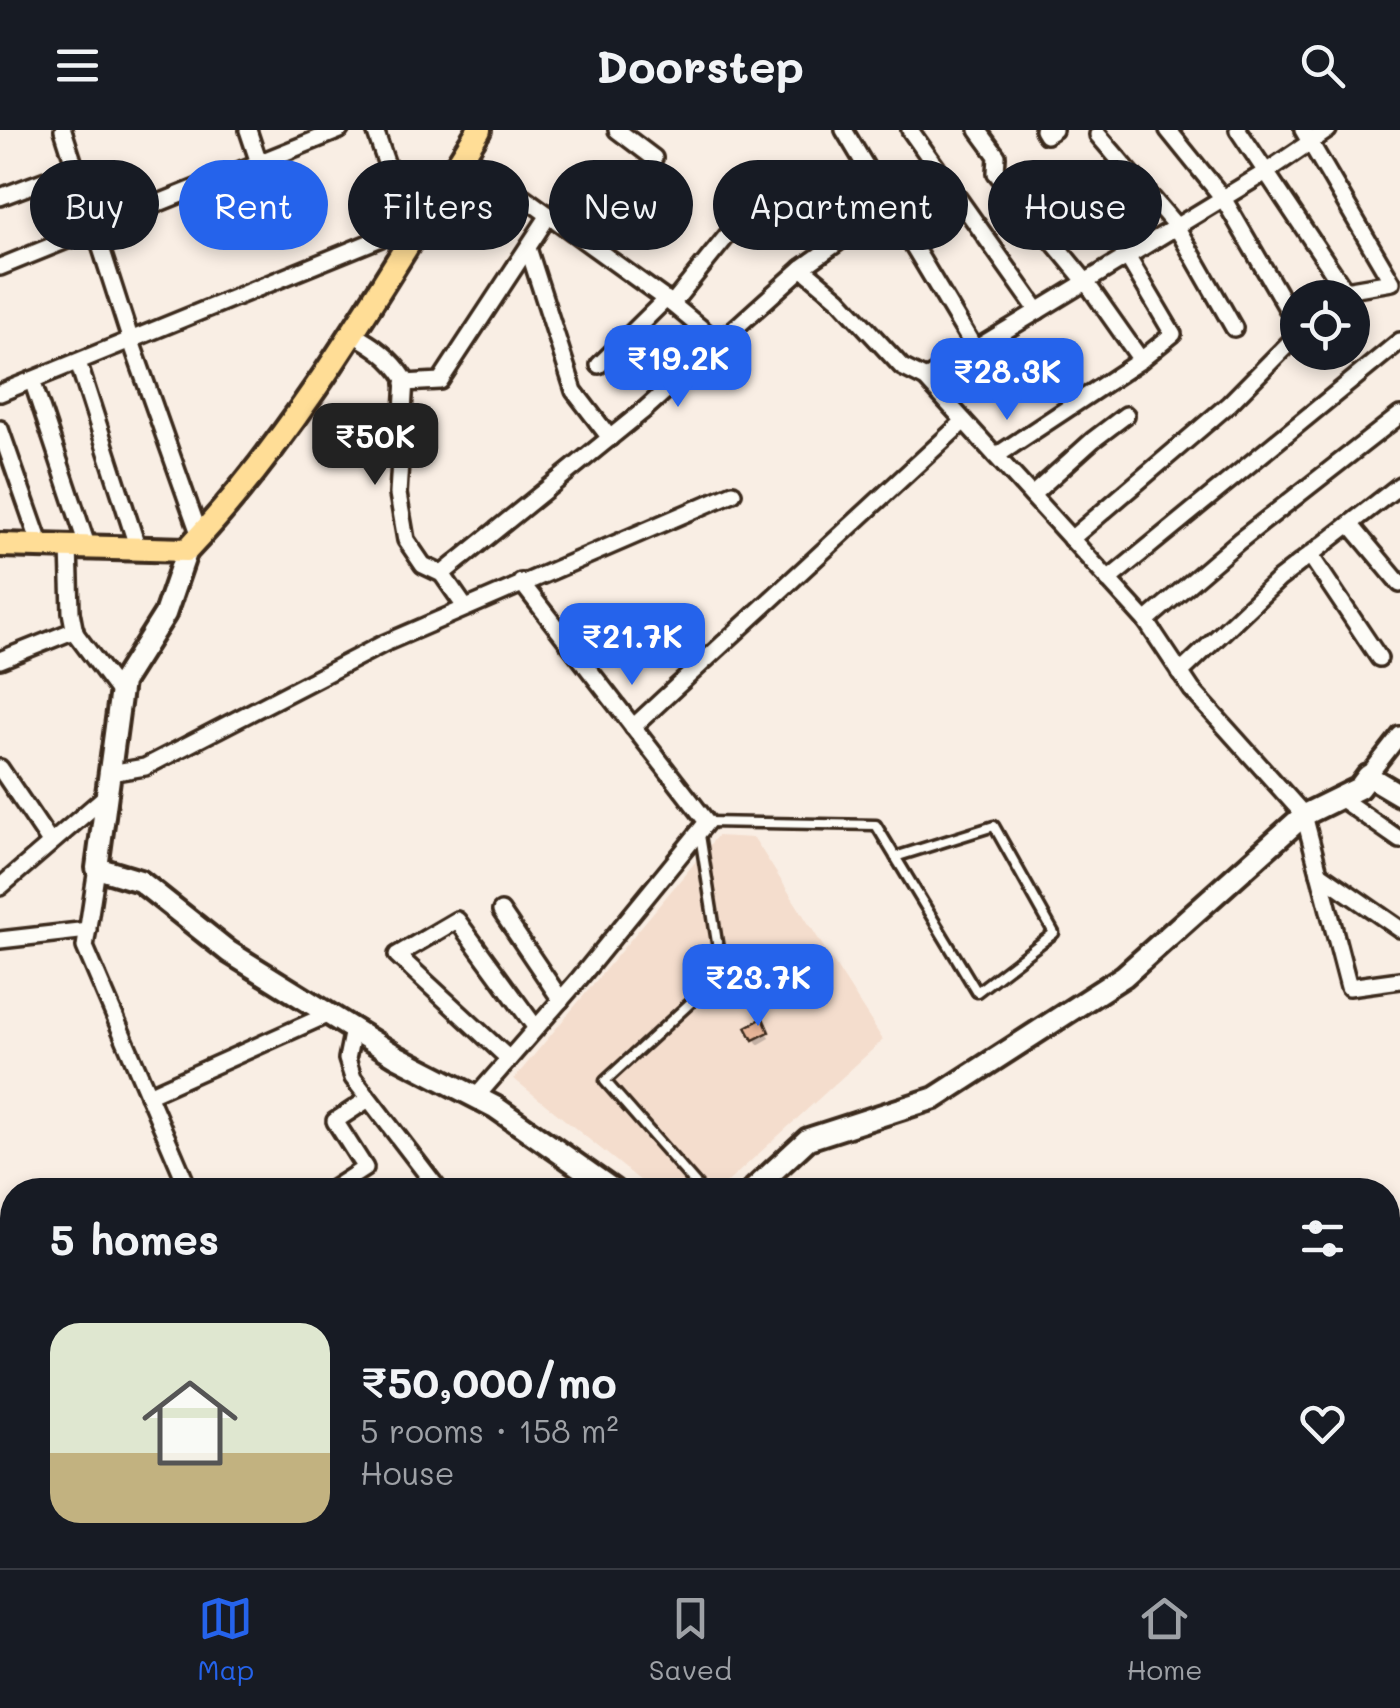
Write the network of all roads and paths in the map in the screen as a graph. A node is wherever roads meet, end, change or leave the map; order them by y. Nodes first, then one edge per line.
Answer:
1 (64, 130) edge
2 (248, 130) edge
3 (340, 130) edge
4 (375, 130) edge
5 (479, 130) edge
6 (617, 130) edge
7 (844, 130) edge
8 (910, 130) edge
9 (978, 130) edge
10 (1043, 130) edge
11 (1054, 130) edge
12 (1168, 130) edge
13 (1238, 130) edge
14 (1328, 130) edge
15 (1098, 135) dead end
16 (1306, 136) edge
17 (464, 154) junction
18 (654, 158) dead end
19 (73, 160) edge
20 (258, 160) edge
21 (264, 160) edge
22 (862, 160) edge
23 (930, 160) edge
24 (1266, 172) junction
25 (30, 186) edge
26 (0, 197) edge
27 (1223, 198) junction
28 (968, 214) edge
29 (549, 215) joint
30 (1176, 226) junction
31 (529, 246) edge
32 (42, 250) edge
33 (101, 250) edge
34 (527, 250) edge
35 (529, 250) edge
36 (597, 250) edge
37 (714, 250) edge
38 (828, 250) edge
39 (916, 250) edge
40 (1123, 250) edge
41 (1128, 256) junction
42 (0, 267) edge
43 (802, 268) junction
44 (1332, 280) edge
45 (1086, 282) junction
46 (1370, 287) edge
47 (1280, 299) edge
48 (668, 302) junction
49 (1038, 311) junction
50 (1234, 328) dead end
51 (351, 333) junction
52 (131, 341) junction
53 (1400, 341) edge
54 (719, 343) junction
55 (975, 349) junction
56 (1280, 350) edge
57 (1141, 360) junction
58 (78, 362) junction
59 (599, 365) dead end
60 (926, 379) junction
61 (32, 380) junction
62 (404, 383) junction
63 (0, 393) edge
64 (1126, 415) dead end
65 (1400, 416) edge
66 (964, 420) junction
67 (0, 429) edge
68 (610, 438) junction
69 (996, 456) junction
70 (733, 493) dead end
71 (1397, 493) edge
72 (1032, 496) junction
73 (1350, 524) junction
74 (1072, 539) junction
75 (194, 543) junction
76 (0, 545) edge
77 (41, 546) junction
78 (78, 547) junction
79 (138, 549) junction
80 (1310, 555) junction
81 (442, 574) junction
82 (1108, 580) junction
83 (521, 582) junction
84 (1400, 584) edge
85 (464, 608) junction
86 (1146, 622) junction
87 (75, 630) junction
88 (1379, 658) dead end
89 (0, 660) edge
90 (1180, 673) junction
91 (120, 693) junction
92 (633, 727) junction
93 (1400, 735) edge
94 (0, 768) edge
95 (110, 772) junction
96 (1368, 776) junction
97 (1400, 794) edge
98 (107, 795) junction
99 (1340, 798) junction
100 (1304, 815) junction
101 (703, 826) junction
102 (1400, 840) edge
103 (50, 842) junction
104 (895, 857) junction
105 (97, 868) junction
106 (1320, 873) junction
107 (0, 888) edge
108 (501, 911) dead end
109 (1400, 929) edge
110 (88, 930) junction
111 (0, 940) edge
112 (1400, 980) edge
113 (561, 1000) junction
114 (328, 1014) junction
115 (536, 1028) junction
116 (353, 1029) junction
117 (509, 1059) junction
118 (148, 1094) junction
119 (476, 1097) junction
120 (367, 1100) junction
121 (181, 1178) edge
122 (350, 1178) edge
123 (430, 1178) edge
124 (596, 1178) edge
125 (690, 1178) edge
126 (766, 1178) edge

1 - 19 street
2 - 20 street
3 - 21 street
4 - 52 street
5 - 17 main road
6 - 18 street
7 - 22 street
8 - 23 street
9 - 45 street
10 - 11 street
12 - 27 street
13 - 24 street
14 - 16 street
15 - 30 street
16 - 24 street
16 - 46 street
17 - 29 street
17 - 51 main road
24 - 27 street
24 - 44 street
25 - 26 street
27 - 30 street
27 - 47 street
28 - 49 street
29 - 31 street
30 - 41 street
30 - 50 street
32 - 42 street
33 - 52 street
34 - 62 street
35 - 68 street
36 - 48 street
37 - 48 street
38 - 43 street
39 - 55 street
40 - 41 street
41 - 45 street
41 - 57 street
43 - 54 street
43 - 60 street
45 - 49 street
45 - 57 street
48 - 54 street
48 - 59 street
49 - 55 street
51 - 62 street
51 - 75 main road
52 - 58 street
52 - 75 street
53 - 82 street
54 - 68 street
55 - 60 street
56 - 74 street
57 - 69 street
58 - 61 street
58 - 79 street
60 - 66 street
61 - 63 street
61 - 78 street
62 - 81 street
64 - 72 street
65 - 86 street
66 - 69 street
66 - 92 street
67 - 77 street
68 - 81 street
69 - 72 street
70 - 83 street
71 - 73 street
72 - 74 street
73 - 80 street
73 - 84 street
74 - 82 street
75 - 79 main road
75 - 91 street
76 - 77 main road
77 - 78 main road
78 - 79 main road
78 - 87 street
80 - 88 street
80 - 90 street
81 - 85 street
82 - 86 street
83 - 85 street
83 - 92 street
85 - 95 street
86 - 90 street
87 - 89 street
87 - 91 street
90 - 100 street
91 - 95 street
92 - 101 street
93 - 96 street
94 - 103 street
95 - 98 street
96 - 97 street
96 - 99 street
98 - 103 street
98 - 105 street
99 - 100 street
99 - 102 street
100 - 106 street
100 - 126 street
101 - 104 lane
101 - 113 street
101 - 125 lane
103 - 107 street
104 - 104 lane
105 - 110 street
105 - 114 street
106 - 109 street
106 - 112 street
108 - 113 street
110 - 111 street
110 - 118 street
113 - 115 street
114 - 116 street
114 - 118 street
115 - 117 street
115 - 117 street
116 - 119 street
116 - 120 street
117 - 119 street
118 - 121 street
119 - 124 street
120 - 122 street
120 - 123 street

